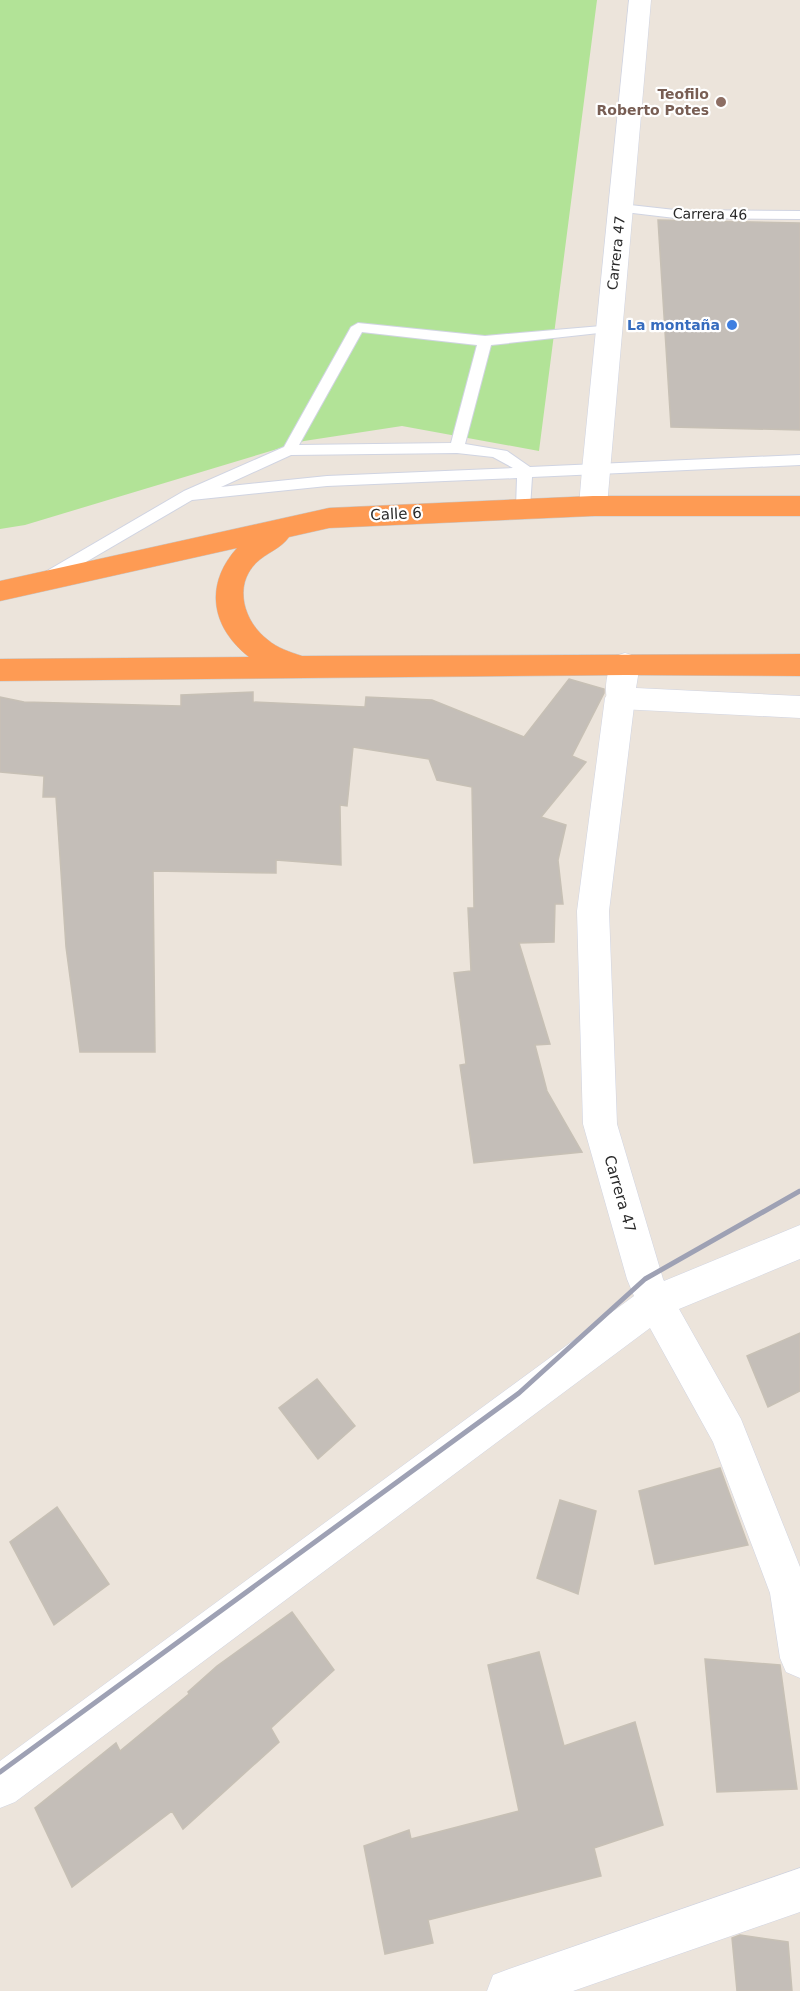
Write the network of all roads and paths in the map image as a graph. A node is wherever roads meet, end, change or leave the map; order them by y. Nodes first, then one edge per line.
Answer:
1 (640, 0) edge
2 (621, 208) junction
3 (800, 215) edge
4 (608, 328) junction
5 (485, 341) junction
6 (457, 448) junction
7 (289, 450) junction
8 (800, 460) edge
9 (595, 470) junction
10 (525, 471) junction
11 (189, 495) junction
12 (593, 506) junction
13 (800, 506) edge
14 (523, 508) junction
15 (329, 518) junction
16 (38, 583) junction
17 (0, 591) edge
18 (625, 664) junction
19 (800, 665) edge
20 (335, 668) junction
21 (0, 670) edge
22 (620, 698) junction
23 (800, 707) edge
24 (800, 1242) edge
25 (655, 1302) junction
26 (800, 1658) edge
27 (0, 1787) edge
28 (800, 1890) edge
29 (509, 1991) edge

1 - 2 street, Carrera 47
2 - 3 lane, Carrera 46
2 - 4 street, Carrera 47
4 - 5 lane
4 - 9 street, Carrera 47
5 - 6 lane
5 - 7 lane
6 - 7 lane
6 - 10 lane
7 - 11 lane
8 - 9 lane
9 - 10 lane
9 - 12 street, Carrera 47
10 - 11 lane
10 - 14 lane
11 - 16 lane
12 - 13 highway, Calle 6
12 - 14 highway, Calle 6
14 - 15 highway, Calle 6
15 - 16 highway, Calle 6
15 - 20 highway
16 - 17 highway, Calle 6
18 - 19 highway
18 - 20 highway
18 - 22 street, Carrera 47
20 - 21 highway
22 - 23 street
22 - 25 street, Carrera 47
24 - 25 street
25 - 26 street, Carrera 47
25 - 27 street
28 - 29 street

